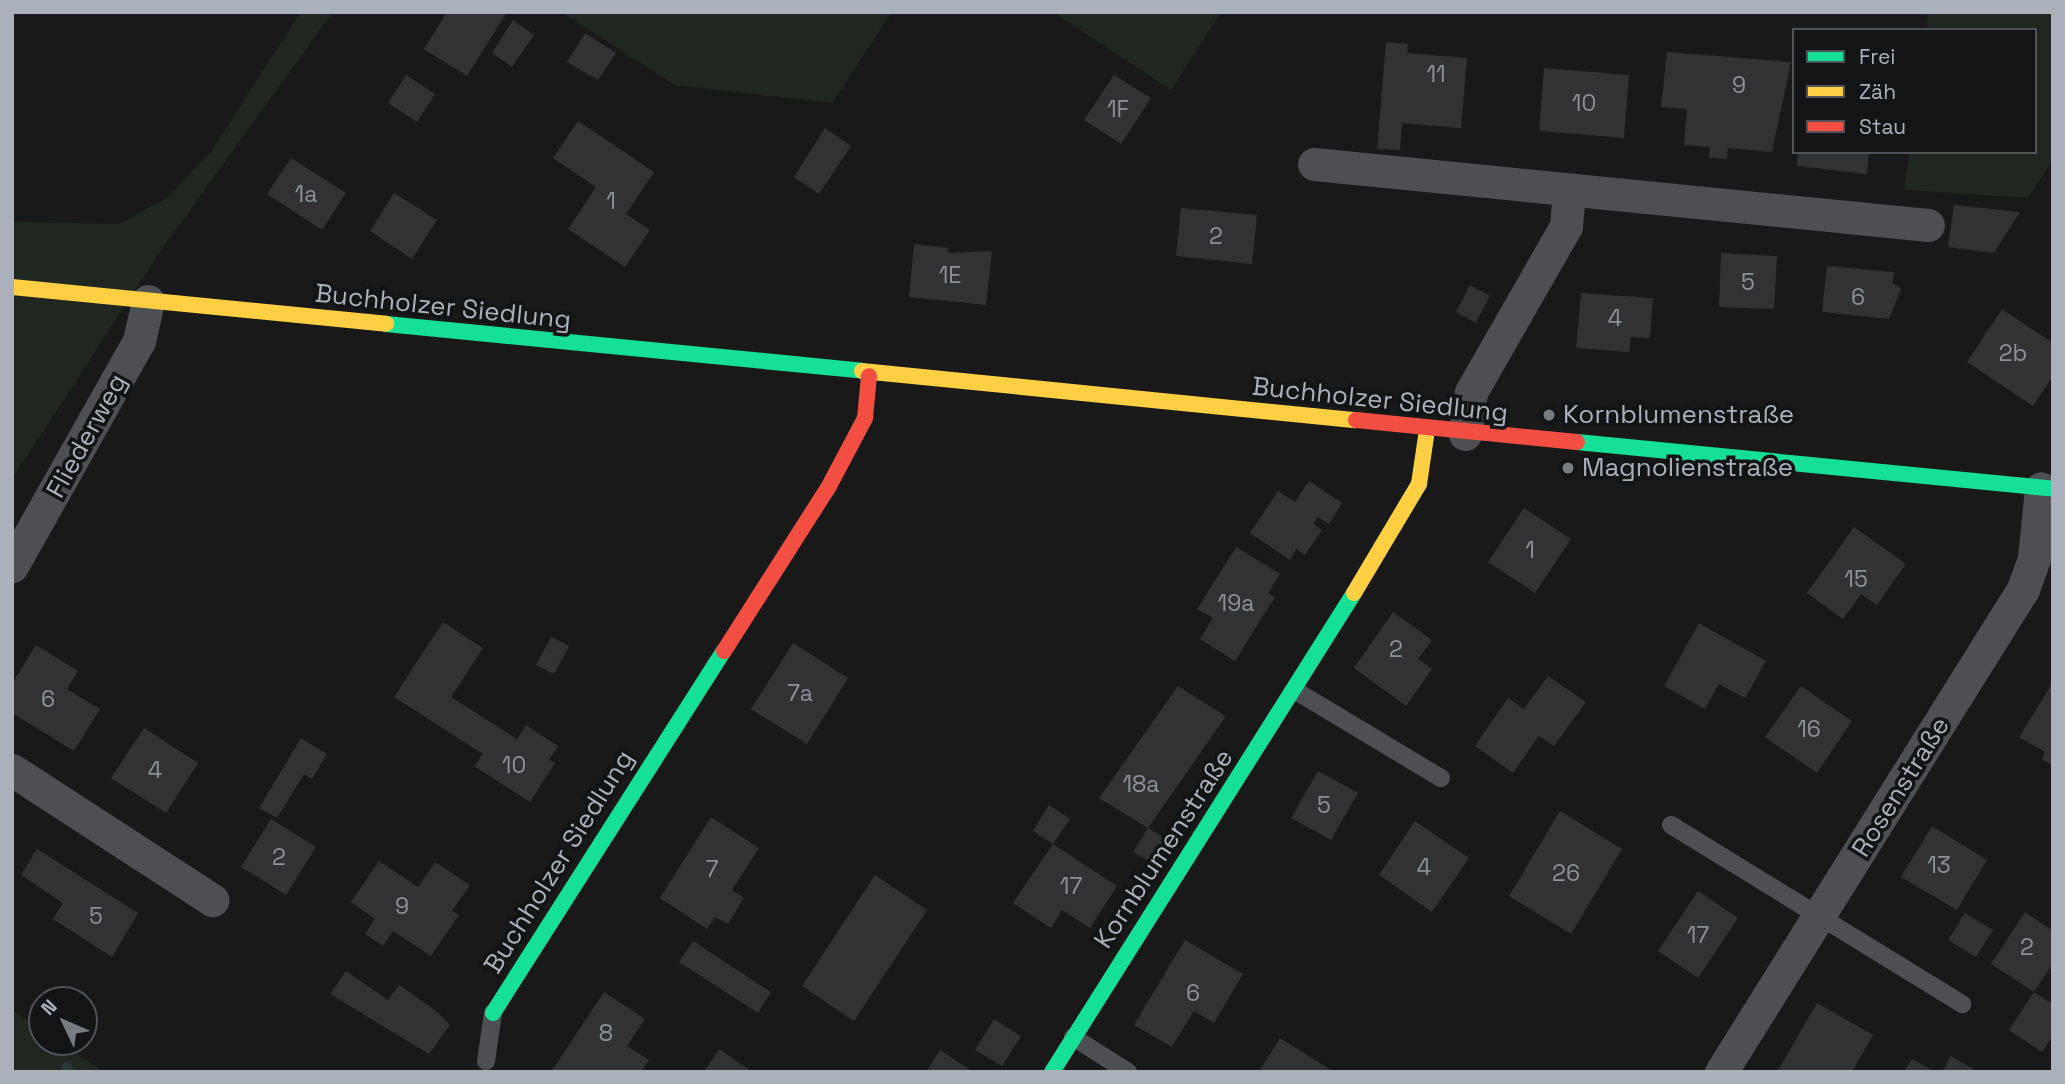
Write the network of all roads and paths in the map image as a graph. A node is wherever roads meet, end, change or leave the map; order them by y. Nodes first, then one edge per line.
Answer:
1 (1314, 164) dead end
2 (1569, 192) junction
3 (1928, 225) dead end
4 (12, 287) edge
5 (148, 301) junction
6 (869, 376) junction
7 (1427, 430) junction
8 (1465, 434) junction
9 (2047, 488) edge
10 (12, 566) edge
11 (1296, 691) junction
12 (12, 770) edge
13 (1441, 778) dead end
14 (1671, 825) dead end
15 (212, 900) dead end
16 (1820, 917) junction
17 (1962, 1004) dead end
18 (493, 1013) joint
19 (1073, 1037) junction
20 (486, 1061) dead end
21 (1052, 1072) edge
22 (1128, 1072) edge
23 (1721, 1072) edge

1 - 2 street
2 - 3 street
2 - 8 street
4 - 5 street, Buchholzer Siedlung
5 - 6 street, Buchholzer Siedlung
5 - 10 street, Fliederweg
6 - 7 street, Buchholzer Siedlung
6 - 18 street, Buchholzer Siedlung
7 - 8 street, Buchholzer Siedlung
7 - 11 street, Kornblumenstraße
8 - 9 street, Buchholzer Siedlung
9 - 16 street, Rosenstraße
11 - 13 lane
11 - 19 street, Kornblumenstraße
12 - 15 street
14 - 16 lane
16 - 17 lane
16 - 23 street, Rosenstraße
18 - 20 lane
19 - 21 street, Kornblumenstraße
19 - 22 lane

